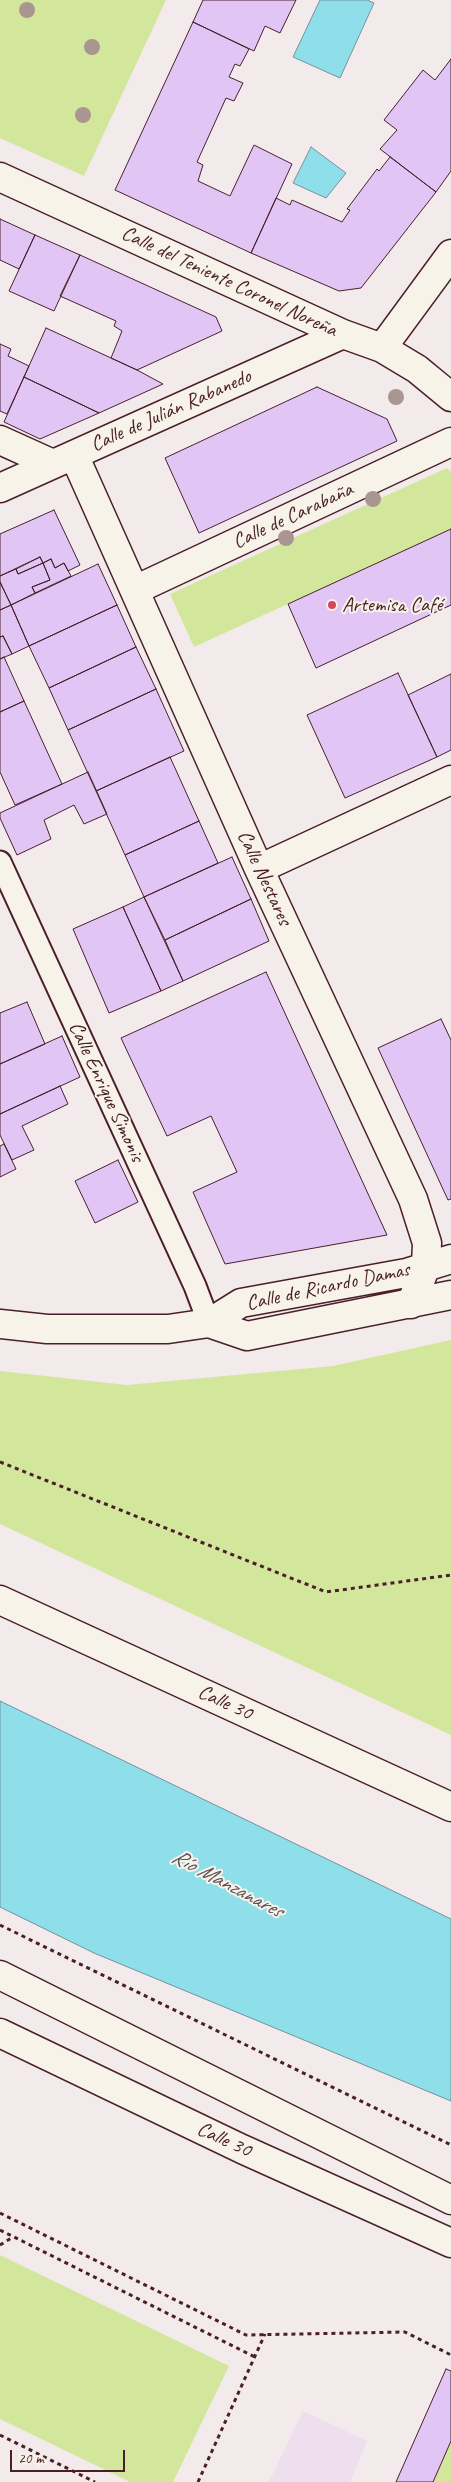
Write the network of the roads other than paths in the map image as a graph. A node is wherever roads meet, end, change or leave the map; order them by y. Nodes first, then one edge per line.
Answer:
1 (0, 177) edge
2 (451, 254) edge
3 (343, 334) junction
4 (382, 348) junction
5 (451, 397) edge
6 (0, 440) edge
7 (451, 442) edge
8 (64, 460) junction
9 (0, 488) edge
10 (134, 590) junction
11 (451, 780) edge
12 (0, 862) edge
13 (259, 869) junction
14 (439, 1263) edge
15 (451, 1295) edge
16 (411, 1304) junction
17 (209, 1323) junction
18 (0, 1324) edge
19 (0, 1600) edge
20 (451, 1806) edge
21 (0, 1975) edge
22 (0, 2033) edge
23 (451, 2200) edge
24 (451, 2243) edge

1 - 3 main road, Calle del Teniente Coronel Noreña
2 - 4 main road
3 - 4 main road, Calle del Teniente Coronel Noreña
3 - 8 main road, Calle de Julián Rabanedo
4 - 5 main road, Calle del Teniente Coronel Noreña
6 - 8 main road
7 - 10 main road, Calle de Carabaña
8 - 9 main road, Calle de Julián Rabanedo
8 - 10 main road, Calle Nestares
10 - 13 main road, Calle Nestares
11 - 13 main road
12 - 17 lane, Calle Enrique Simonis
13 - 14 main road, Calle Nestares
14 - 16 main road, Calle Nestares
14 - 17 main road, Calle de Ricardo Damas
15 - 16 main road, Calle de Ricardo Damas
16 - 17 main road, Calle de Ricardo Damas
17 - 18 main road, Calle de Ricardo Damas
19 - 20 main road, Calle 30
21 - 23 main road
22 - 24 main road, Calle 30

